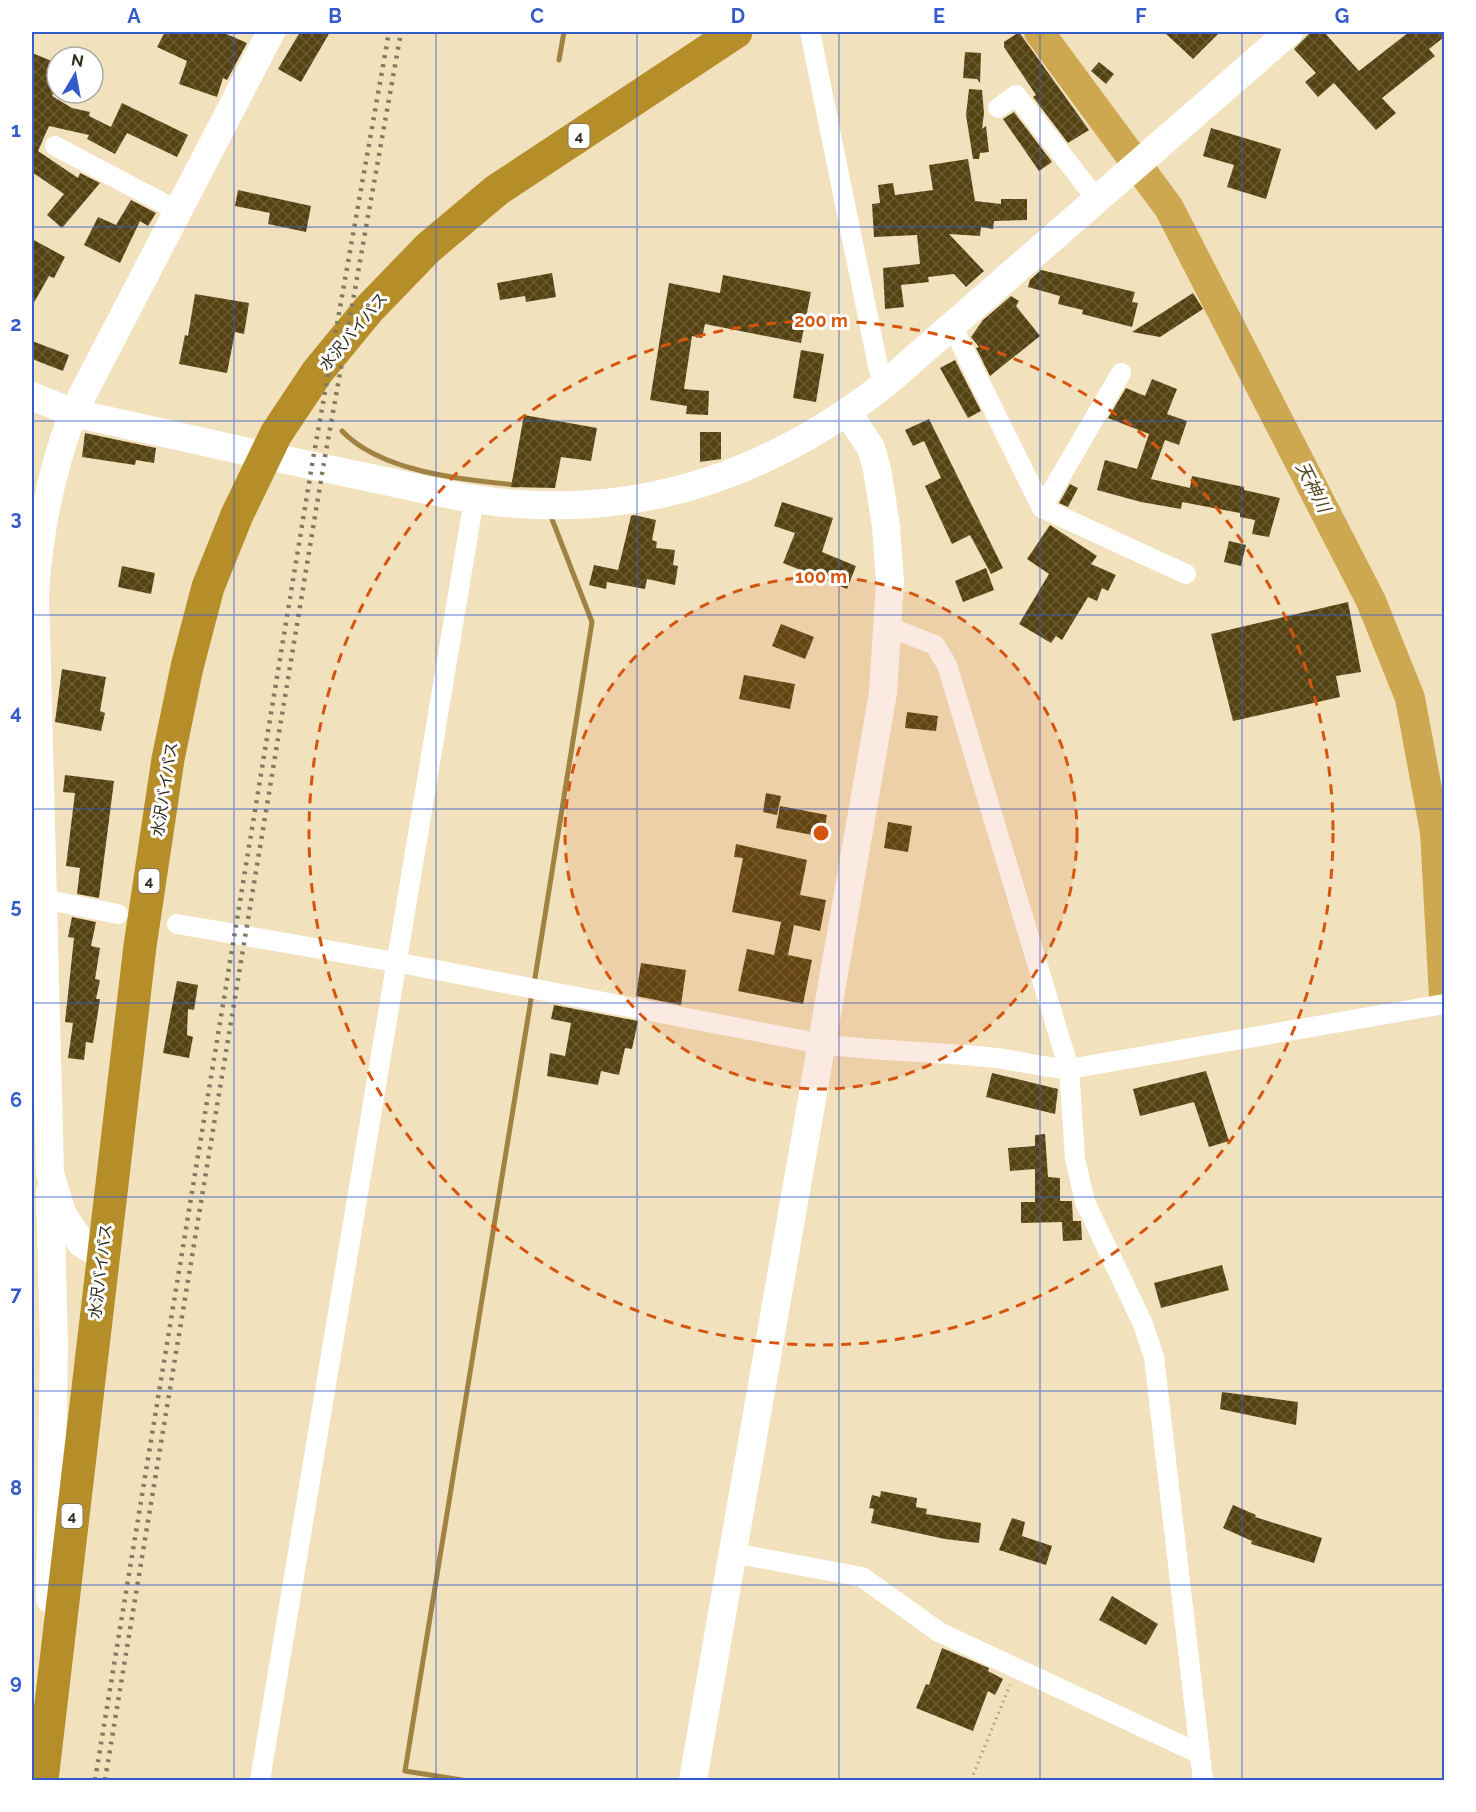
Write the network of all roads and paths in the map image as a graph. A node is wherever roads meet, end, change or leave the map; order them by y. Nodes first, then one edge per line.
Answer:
1 (271, 32) edge
2 (736, 32) edge
3 (810, 32) edge
4 (1289, 32) edge
5 (998, 108) dead end
6 (55, 146) dead end
7 (1097, 200) junction
8 (178, 211) junction
9 (952, 326) junction
10 (1121, 373) dead end
11 (884, 385) junction
12 (32, 396) edge
13 (73, 413) junction
14 (848, 413) junction
15 (474, 499) junction
16 (1042, 508) junction
17 (1186, 574) dead end
18 (889, 627) junction
19 (43, 899) junction
20 (118, 914) dead end
21 (177, 924) dead end
22 (38, 950) edge
23 (395, 962) junction
24 (1435, 1006) edge
25 (822, 1044) junction
26 (1069, 1069) junction
27 (50, 1173) junction
28 (102, 1257) junction
29 (733, 1553) junction
30 (1016, 1670) junction
31 (1200, 1754) junction
32 (42, 1778) edge
33 (260, 1780) edge
34 (693, 1780) edge
35 (971, 1780) edge
36 (1203, 1780) edge

1 - 8 street
2 - 28 highway, 水沢バイパス / 4
3 - 11 street
4 - 7 street
5 - 7 street
6 - 8 street
7 - 9 street
8 - 13 street
9 - 11 street
9 - 16 street
10 - 16 street
11 - 14 street
12 - 13 street
13 - 15 street
13 - 19 street
14 - 15 street
14 - 18 street
15 - 23 street
16 - 17 street
18 - 25 street
18 - 26 street
19 - 20 street
19 - 22 street
21 - 23 street
22 - 27 street
23 - 25 street
23 - 33 street
24 - 26 street
25 - 26 street
25 - 29 street
26 - 31 street
27 - 28 street
27 - 32 street
28 - 32 highway, 水沢バイパス / 4
29 - 30 street
29 - 34 street
30 - 31 street
30 - 35 path
31 - 36 street

